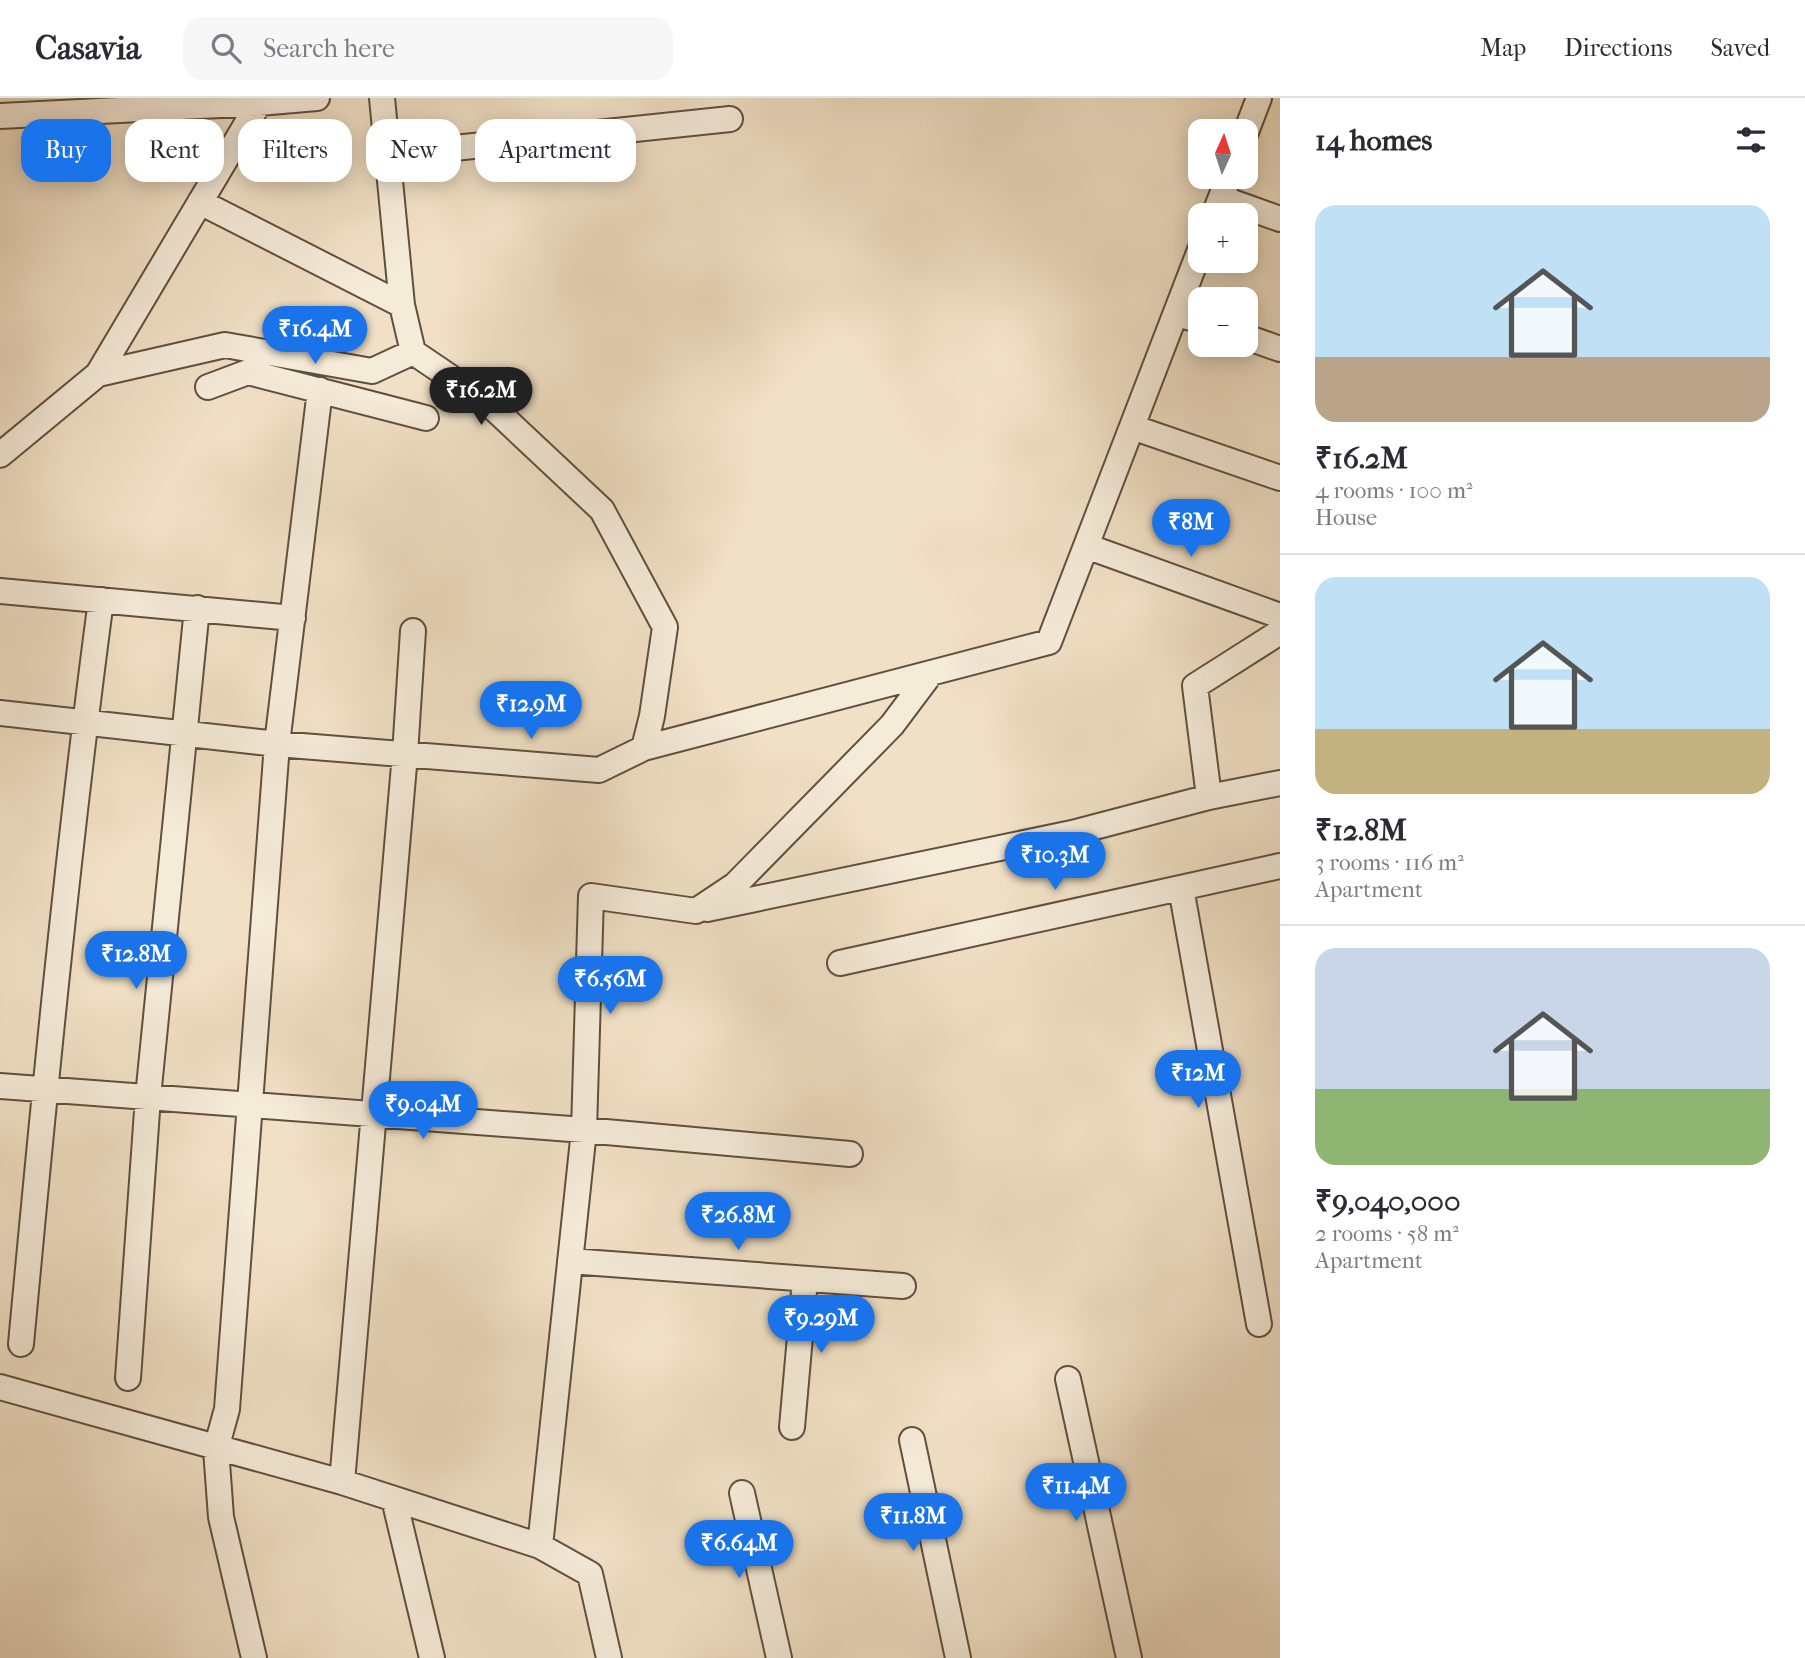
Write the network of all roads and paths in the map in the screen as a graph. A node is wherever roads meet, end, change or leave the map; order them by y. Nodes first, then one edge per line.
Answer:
1 (317, 98) edge
2 (382, 98) edge
3 (1259, 98) edge
4 (259, 103) junction
5 (7, 110) edge
6 (384, 119) edge
7 (730, 119) dead end
8 (1251, 119) edge
9 (461, 147) edge
10 (391, 182) edge
11 (1221, 197) edge
12 (200, 202) junction
13 (1280, 219) edge
14 (1191, 273) edge
15 (402, 304) junction
16 (1176, 313) junction
17 (1188, 317) edge
18 (1258, 341) edge
19 (1280, 349) edge
20 (412, 352) junction
21 (98, 373) junction
22 (208, 387) dead end
23 (320, 390) junction
24 (426, 418) dead end
25 (1132, 427) junction
26 (0, 455) edge
27 (1280, 478) edge
28 (1086, 546) junction
29 (0, 592) edge
30 (101, 600) junction
31 (197, 608) junction
32 (1280, 616) edge
33 (293, 618) junction
34 (413, 631) dead end
35 (1280, 632) edge
36 (931, 673) junction
37 (0, 713) edge
38 (85, 723) junction
39 (184, 733) junction
40 (277, 744) junction
41 (644, 748) junction
42 (405, 754) junction
43 (1280, 783) edge
44 (1209, 797) junction
45 (1280, 866) edge
46 (1181, 888) junction
47 (696, 911) junction
48 (839, 963) dead end
49 (0, 1086) edge
50 (45, 1090) junction
51 (148, 1097) junction
52 (251, 1105) junction
53 (373, 1114) junction
54 (584, 1130) junction
55 (850, 1154) dead end
56 (570, 1261) junction
57 (805, 1280) junction
58 (902, 1286) dead end
59 (1259, 1324) dead end
60 (21, 1345) dead end
61 (128, 1378) dead end
62 (1068, 1378) dead end
63 (0, 1387) edge
64 (792, 1427) dead end
65 (912, 1440) dead end
66 (216, 1448) junction
67 (342, 1482) junction
68 (742, 1493) dead end
69 (394, 1499) junction
70 (540, 1546) junction
71 (254, 1658) edge
72 (432, 1658) edge
73 (609, 1658) edge
74 (779, 1658) edge
75 (958, 1658) edge
76 (1129, 1658) edge

1 - 4 street
2 - 6 street
3 - 8 street
4 - 5 street
4 - 12 street
7 - 9 street
10 - 15 street
11 - 13 street
12 - 15 street
12 - 21 street
14 - 16 street
15 - 20 street
16 - 17 street
16 - 25 street
18 - 19 street
20 - 21 street
20 - 41 street
21 - 26 street
22 - 23 street
23 - 24 street
23 - 33 street
25 - 27 street
25 - 28 street
28 - 32 street
28 - 36 street
29 - 30 street
30 - 31 street
30 - 38 street
31 - 33 street
31 - 39 street
33 - 40 street
34 - 42 street
35 - 44 street
36 - 41 street
36 - 47 street
37 - 38 street
38 - 39 street
38 - 50 street
39 - 40 street
39 - 51 street
40 - 42 street
40 - 52 street
41 - 42 street
42 - 53 street
43 - 44 street
44 - 47 street
45 - 46 street
46 - 48 street
46 - 59 street
47 - 54 street
49 - 50 street
50 - 51 street
50 - 60 street
51 - 52 street
51 - 61 street
52 - 53 street
52 - 66 street
53 - 54 street
53 - 67 street
54 - 55 street
54 - 56 street
56 - 57 street
56 - 70 street
57 - 58 street
57 - 64 street
62 - 76 street
63 - 66 street
65 - 75 street
66 - 67 street
66 - 71 street
67 - 69 street
68 - 74 street
69 - 70 street
69 - 72 street
70 - 73 street

